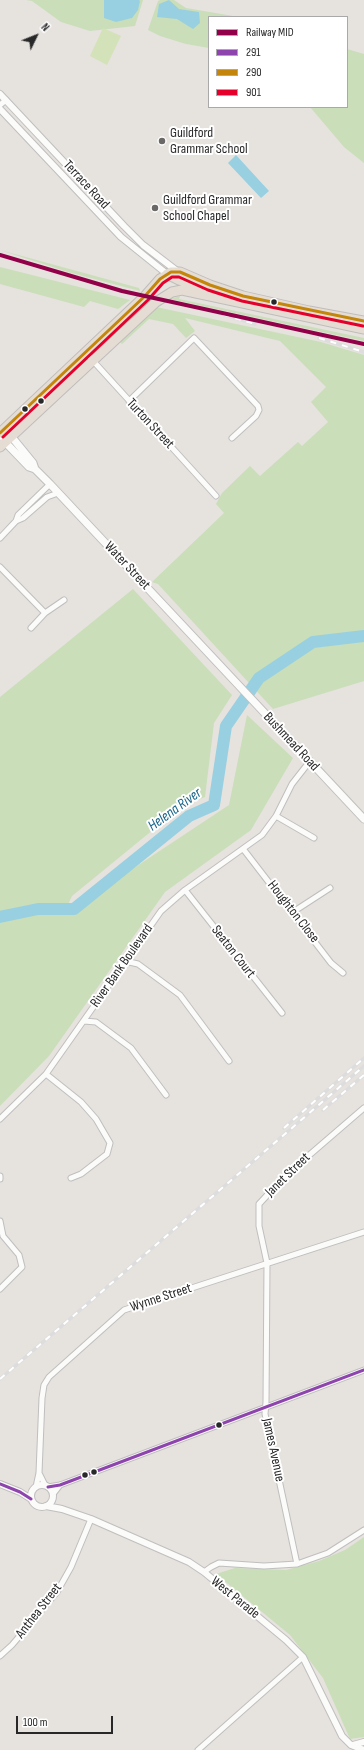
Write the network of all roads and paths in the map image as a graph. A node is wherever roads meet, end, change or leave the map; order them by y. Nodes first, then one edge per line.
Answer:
1 (0, 94) edge
2 (6, 100) junction
3 (0, 106) edge
4 (0, 109) edge
5 (177, 271) junction
6 (167, 274) junction
7 (210, 296) junction
8 (364, 321) edge
9 (364, 329) edge
10 (85, 352) junction
11 (93, 362) junction
12 (128, 400) junction
13 (0, 432) edge
14 (232, 438) dead end
15 (5, 442) edge
16 (50, 484) junction
17 (58, 493) junction
18 (216, 496) dead end
19 (16, 521) junction
20 (0, 538) edge
21 (0, 567) edge
22 (64, 600) dead end
23 (45, 613) junction
24 (30, 628) dead end
25 (219, 664) joint
26 (310, 761) junction
27 (276, 816) junction
28 (364, 819) edge
29 (314, 838) dead end
30 (244, 850) junction
31 (330, 888) dead end
32 (185, 890) junction
33 (292, 912) junction
34 (125, 961) junction
35 (343, 974) dead end
36 (282, 1013) dead end
37 (84, 1021) junction
38 (229, 1061) dead end
39 (46, 1074) junction
40 (166, 1095) dead end
41 (364, 1108) edge
42 (0, 1119) edge
43 (0, 1176) edge
44 (71, 1178) dead end
45 (0, 1179) edge
46 (0, 1221) edge
47 (364, 1232) edge
48 (267, 1263) junction
49 (0, 1289) edge
50 (364, 1370) edge
51 (266, 1407) junction
52 (39, 1472) junction
53 (0, 1484) edge
54 (60, 1485) junction
55 (46, 1486) junction
56 (35, 1488) junction
57 (20, 1492) junction
58 (53, 1496) junction
59 (31, 1499) junction
60 (46, 1506) junction
61 (62, 1509) junction
62 (91, 1519) junction
63 (364, 1530) edge
64 (297, 1564) junction
65 (204, 1572) junction
66 (0, 1656) edge
67 (303, 1657) junction
68 (364, 1742) edge
69 (352, 1747) edge
70 (198, 1750) edge
71 (364, 1750) edge

1 - 2 street, Terrace Road
2 - 3 street
2 - 5 street, Terrace Road
4 - 6 street, Terrace Road
5 - 6 highway
5 - 8 highway
6 - 7 highway
6 - 10 highway
7 - 9 highway
7 - 11 highway
10 - 11 street, Turton Street
10 - 13 highway
11 - 12 street, Turton Street
11 - 15 highway
12 - 14 street
12 - 18 street, Turton Street
13 - 15 main road, Water Street
15 - 16 main road, Water Street
16 - 17 main road, Water Street
16 - 19 street
17 - 19 street
17 - 25 main road, Water Street
19 - 20 street
21 - 23 street
22 - 23 street
23 - 24 street
25 - 26 main road, Bushmead Road
26 - 27 street, River Bank Boulevard
26 - 28 main road, Bushmead Road
27 - 29 street
27 - 30 street, River Bank Boulevard
30 - 32 street, River Bank Boulevard
30 - 33 street, Houghton Close
31 - 33 street
32 - 34 street, River Bank Boulevard
32 - 36 street, Seaton Court
33 - 35 street, Houghton Close
34 - 37 street, River Bank Boulevard
34 - 38 street
37 - 39 street, River Bank Boulevard
37 - 40 street
39 - 42 street, River Bank Boulevard
39 - 44 street
41 - 48 street, Janet Street
43 - 45 street
46 - 49 street
47 - 48 street, Wynne Street
48 - 51 street, James Avenue
48 - 52 street, Wynne Street
50 - 51 street
51 - 54 street
51 - 64 street, James Avenue
52 - 55 street, Wynne Street
52 - 56 street, Wynne Street
53 - 57 street
54 - 55 street
54 - 58 street
55 - 56 street
55 - 58 street
56 - 57 street
56 - 59 street
57 - 59 street
58 - 60 street
58 - 61 street
59 - 60 street
60 - 61 street, West Parade
61 - 62 street, West Parade
62 - 65 street, West Parade
62 - 66 street, Anthea Street
63 - 64 street
64 - 65 street
65 - 67 street, West Parade
67 - 69 street, West Parade
67 - 70 street
68 - 69 street
69 - 71 street

